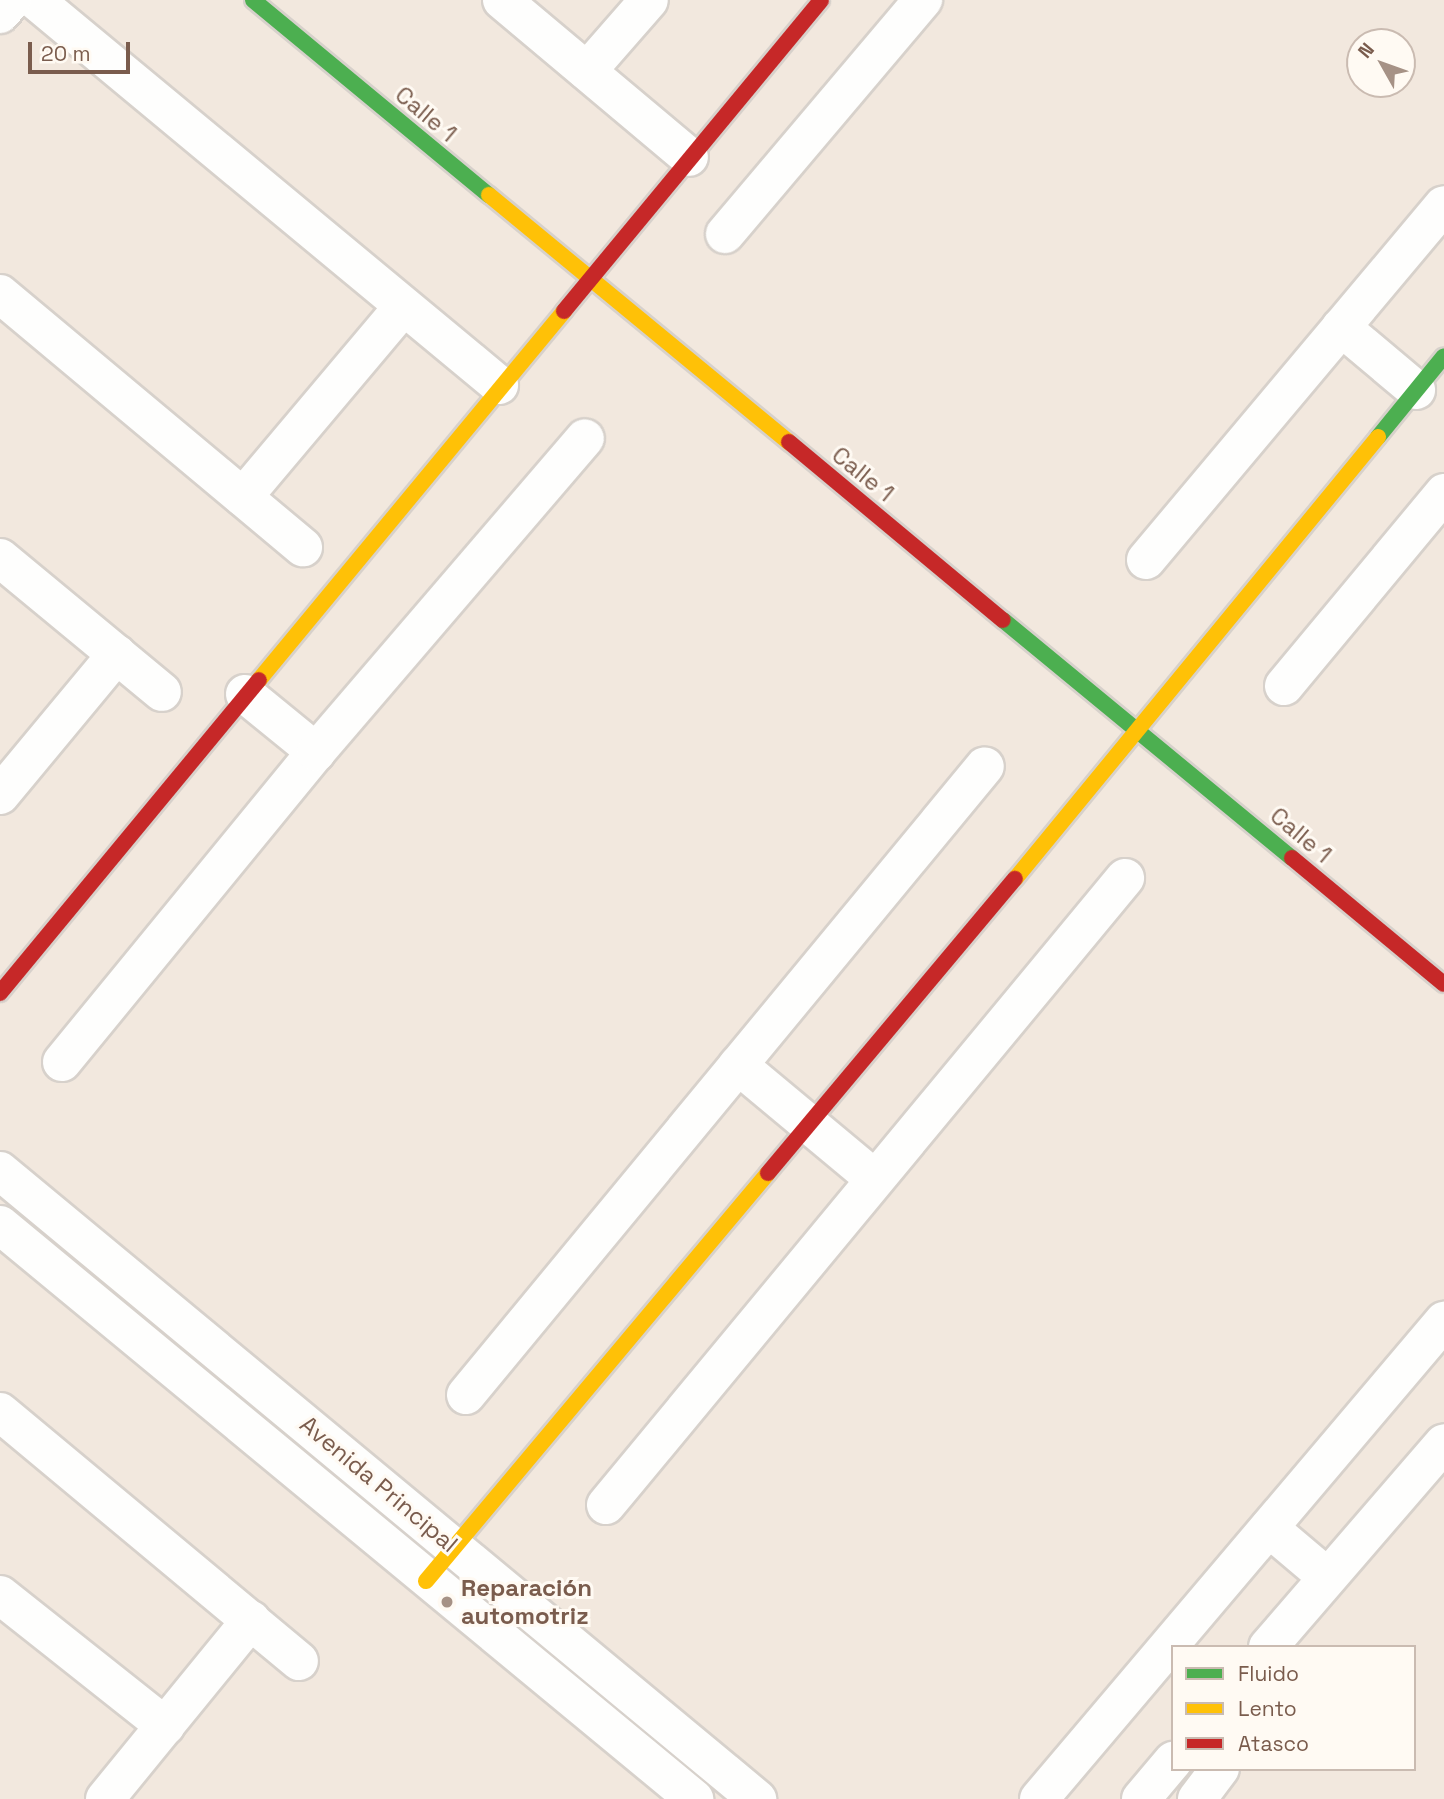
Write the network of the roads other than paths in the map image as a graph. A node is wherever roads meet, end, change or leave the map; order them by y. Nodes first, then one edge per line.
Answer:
1 (12, 0) edge
2 (35, 0) edge
3 (253, 0) edge
4 (502, 0) edge
5 (649, 0) edge
6 (821, 0) edge
7 (922, 0) edge
8 (0, 14) edge
9 (587, 71) junction
10 (689, 157) junction
11 (1444, 205) edge
12 (725, 234) dead end
13 (587, 278) junction
14 (0, 294) edge
15 (403, 307) junction
16 (1341, 327) junction
17 (1444, 356) edge
18 (499, 385) junction
19 (1416, 390) junction
20 (585, 438) dead end
21 (1444, 493) edge
22 (243, 497) junction
23 (303, 547) dead end
24 (0, 558) edge
25 (1146, 560) dead end
26 (117, 654) junction
27 (1283, 686) dead end
28 (162, 692) dead end
29 (245, 694) junction
30 (1141, 729) junction
31 (316, 752) junction
32 (985, 766) dead end
33 (0, 795) edge
34 (1125, 878) dead end
35 (3, 984) edge
36 (1444, 984) edge
37 (62, 1062) dead end
38 (738, 1065) junction
39 (810, 1125) junction
40 (0, 1171) edge
41 (875, 1179) junction
42 (0, 1225) edge
43 (1444, 1321) edge
44 (466, 1395) dead end
45 (0, 1412) edge
46 (1444, 1443) edge
47 (606, 1506) dead end
48 (1269, 1528) junction
49 (455, 1546) junction
50 (1327, 1577) junction
51 (426, 1581) junction
52 (0, 1595) edge
53 (251, 1620) junction
54 (1271, 1645) edge
55 (299, 1661) dead end
56 (165, 1726) junction
57 (1171, 1763) edge
58 (1218, 1771) edge
59 (105, 1799) edge
60 (694, 1799) edge
61 (757, 1799) edge
62 (1039, 1799) edge
63 (1141, 1799) edge
64 (1197, 1799) edge

1 - 8 street
2 - 15 street
3 - 13 street, Calle 1
4 - 9 street
5 - 9 street
6 - 10 street
7 - 12 street
9 - 10 street
10 - 13 street
11 - 16 street
13 - 18 street
13 - 30 street, Calle 1
14 - 22 street
15 - 18 street
15 - 22 street
16 - 19 street
16 - 25 street
17 - 19 street
18 - 29 street
19 - 30 street
20 - 31 street
21 - 27 street
22 - 23 street
24 - 26 street
26 - 28 street
26 - 33 street
29 - 31 street
29 - 35 street
30 - 36 street, Calle 1
30 - 39 street
31 - 37 street
32 - 38 street
34 - 41 street
38 - 39 street
38 - 44 street
39 - 41 street
39 - 49 street
40 - 49 street, Avenida Principal
41 - 47 street
42 - 51 street, Avenida Principal
43 - 48 street
45 - 53 street
46 - 50 street
48 - 50 street
48 - 62 street
49 - 51 street
49 - 61 street, Avenida Principal
50 - 54 street
51 - 60 street, Avenida Principal
52 - 56 street
53 - 55 street
53 - 56 street
56 - 59 street
57 - 63 street
58 - 64 street

